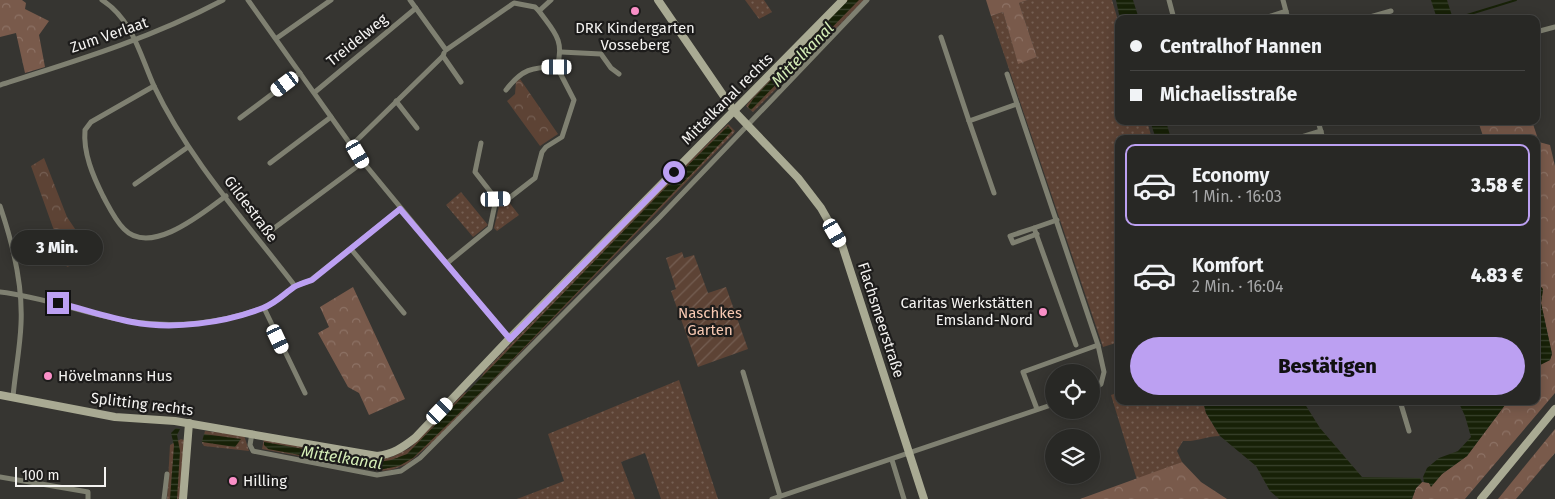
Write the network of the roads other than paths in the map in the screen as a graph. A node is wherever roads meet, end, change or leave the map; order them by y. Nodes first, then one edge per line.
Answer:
1 (102, 0) edge
2 (223, 0) edge
3 (248, 0) edge
4 (331, 0) edge
5 (410, 0) edge
6 (551, 0) edge
7 (658, 0) edge
8 (843, 0) edge
9 (867, 0) edge
10 (1169, 0) edge
11 (1282, 0) edge
12 (416, 8) junction
13 (539, 11) junction
14 (1391, 11) dead end
15 (1286, 12) junction
16 (1173, 15) edge
17 (1276, 15) edge
18 (1287, 15) edge
19 (1376, 15) edge
20 (1555, 27) edge
21 (1540, 31) edge
22 (941, 37) dead end
23 (277, 38) junction
24 (136, 41) junction
25 (446, 50) junction
26 (561, 52) junction
27 (443, 56) junction
28 (557, 67) junction
29 (300, 73) junction
30 (619, 74) dead end
31 (1007, 74) dead end
32 (461, 82) dead end
33 (0, 85) edge
34 (154, 86) junction
35 (506, 90) dead end
36 (314, 92) junction
37 (396, 101) junction
38 (1017, 104) junction
39 (331, 117) junction
40 (240, 118) dead end
41 (741, 118) junction
42 (970, 121) junction
43 (1319, 125) edge
44 (417, 128) dead end
45 (1321, 130) junction
46 (1307, 135) edge
47 (1322, 135) edge
48 (481, 143) dead end
49 (352, 145) junction
50 (188, 147) junction
51 (363, 162) junction
52 (270, 163) dead end
53 (135, 184) dead end
54 (994, 193) dead end
55 (226, 196) junction
56 (496, 199) junction
57 (0, 206) edge
58 (400, 209) junction
59 (1057, 220) junction
60 (1034, 228) junction
61 (273, 229) dead end
62 (1037, 234) junction
63 (351, 249) junction
64 (446, 264) junction
65 (295, 286) junction
66 (0, 292) edge
67 (21, 294) junction
68 (264, 308) junction
69 (404, 313) dead end
70 (510, 339) junction
71 (1076, 345) dead end
72 (1098, 345) junction
73 (742, 372) dead end
74 (1100, 385) edge
75 (306, 393) dead end
76 (0, 395) edge
77 (13, 397) junction
78 (1401, 405) edge
79 (1045, 407) edge
80 (1037, 409) junction
81 (1555, 409) edge
82 (189, 423) junction
83 (1409, 431) dead end
84 (252, 433) junction
85 (910, 454) junction
86 (892, 460) junction
87 (167, 474) dead end
88 (0, 478) edge
89 (780, 496) junction
90 (88, 499) edge
91 (164, 499) edge
92 (183, 499) edge
93 (772, 499) edge
94 (904, 499) edge
95 (924, 499) edge
96 (1481, 499) edge

1 - 24 street, Gildestraße
2 - 24 street, Zum Verlaat
3 - 23 street
4 - 23 street
5 - 12 street
6 - 13 street
7 - 41 main road, Flachsmeerstraße
8 - 41 main road, Mittelkanal rechts
9 - 41 street
10 - 16 street
11 - 15 street
12 - 25 street
12 - 36 street, Treidelweg
13 - 25 street
13 - 26 street
14 - 19 street
15 - 17 street
15 - 18 street
20 - 21 street
22 - 42 street
23 - 29 street
24 - 33 street, Zum Verlaat
24 - 34 street, Gildestraße
25 - 27 street
26 - 28 street
26 - 30 street
27 - 32 street
27 - 37 street
28 - 35 street
28 - 56 street
29 - 36 street
29 - 40 street
31 - 38 street
34 - 50 street, Gildestraße
34 - 55 street
36 - 39 street
37 - 44 street
37 - 49 street
38 - 42 street
38 - 59 street
39 - 49 street
39 - 52 street
41 - 70 main road, Mittelkanal rechts
41 - 84 street
41 - 85 main road, Flachsmeerstraße
42 - 54 street
43 - 45 street
45 - 46 street
45 - 47 street
48 - 56 street
49 - 51 street
50 - 53 street
50 - 55 street, Gildestraße
51 - 58 street
51 - 61 street
55 - 65 street, Gildestraße
56 - 64 street
57 - 67 street
58 - 63 street
58 - 64 street
59 - 60 street
59 - 72 street
60 - 62 street
60 - 62 street
62 - 71 street
63 - 65 street
63 - 69 street
64 - 70 street
65 - 68 street
66 - 67 street
67 - 68 street
67 - 77 street
68 - 75 street
70 - 84 main road, Mittelkanal rechts
72 - 74 street
72 - 80 street
73 - 89 street
76 - 77 main road, Splitting rechts
77 - 82 main road, Splitting rechts
78 - 83 street
79 - 80 street
80 - 85 street
81 - 96 main road
82 - 84 main road, Splitting rechts
82 - 92 main road
85 - 86 street
85 - 95 main road, Flachsmeerstraße
86 - 89 street
86 - 94 street
87 - 91 street
88 - 90 street
89 - 93 street

